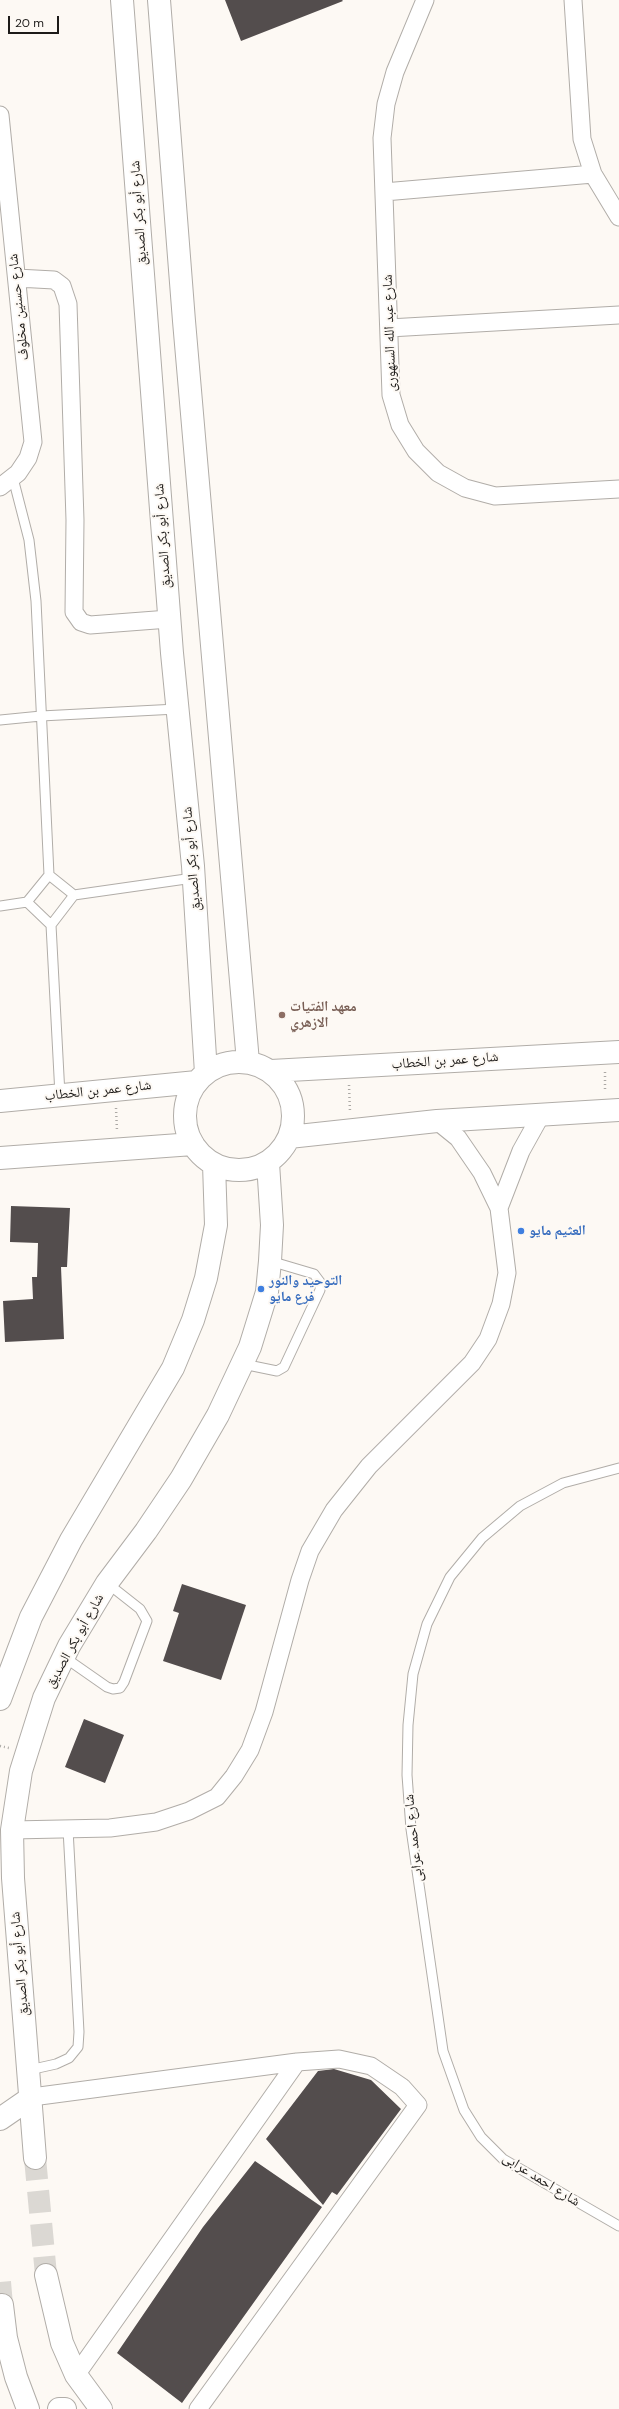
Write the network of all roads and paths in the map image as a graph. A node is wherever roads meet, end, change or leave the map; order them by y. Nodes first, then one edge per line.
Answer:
1 (122, 0) edge
2 (159, 0) edge
3 (425, 0) edge
4 (572, 0) edge
5 (0, 115) edge
6 (593, 174) junction
7 (384, 192) junction
8 (619, 217) edge
9 (16, 278) junction
10 (619, 315) edge
11 (389, 328) junction
12 (6, 482) edge
13 (619, 489) edge
14 (169, 619) junction
15 (178, 709) junction
16 (41, 716) junction
17 (0, 720) edge
18 (49, 875) junction
19 (194, 878) junction
20 (74, 895) junction
21 (27, 902) junction
22 (0, 906) edge
23 (51, 925) junction
24 (612, 1052) edge
25 (248, 1062) junction
26 (349, 1067) junction
27 (271, 1072) junction
28 (201, 1077) junction
29 (115, 1090) junction
30 (60, 1095) junction
31 (0, 1101) edge
32 (612, 1110) edge
33 (542, 1115) junction
34 (437, 1121) junction
35 (350, 1131) junction
36 (289, 1137) junction
37 (193, 1144) junction
38 (118, 1150) junction
39 (0, 1158) edge
40 (268, 1163) junction
41 (214, 1164) junction
42 (499, 1208) junction
43 (270, 1262) junction
44 (242, 1364) junction
45 (619, 1468) edge
46 (107, 1583) junction
47 (64, 1657) junction
48 (0, 1699) edge
49 (68, 1829) junction
50 (12, 1830) junction
51 (297, 2062) junction
52 (29, 2070) junction
53 (32, 2097) junction
54 (0, 2119) edge
55 (35, 2158) tunnel mouth
56 (619, 2226) edge
57 (46, 2275) tunnel mouth
58 (2, 2305) dead end
59 (3, 2338) edge
60 (76, 2375) junction
61 (28, 2409) edge
62 (59, 2409) edge
63 (65, 2409) edge
64 (101, 2409) edge
65 (198, 2409) edge

1 - 14 street, شارع أبو بكر الصديق
2 - 25 street
3 - 7 street, شارع عبد الله السنهورى
4 - 6 street
5 - 9 street, شارع حسنين مخلوف
6 - 7 street
6 - 8 street
7 - 11 street, شارع عبد الله السنهورى
9 - 12 street, شارع حسنين مخلوف
9 - 14 street
10 - 11 street
11 - 13 street, شارع عبد الله السنهورى
12 - 16 lane
14 - 15 street, شارع أبو بكر الصديق
15 - 16 lane
15 - 19 street, شارع أبو بكر الصديق
16 - 17 lane
16 - 18 lane
18 - 20 lane
18 - 21 lane
19 - 20 lane
19 - 28 street, شارع أبو بكر الصديق
20 - 23 lane
21 - 22 lane
21 - 23 lane
23 - 30 lane
24 - 26 street, شارع عمر بن الخطاب
24 - 32 path
25 - 27 street
25 - 28 street
26 - 27 street, شارع عمر بن الخطاب
26 - 35 path
27 - 36 street
28 - 29 street, شارع عمر بن الخطاب
28 - 37 street
29 - 30 street, شارع عمر بن الخطاب
29 - 38 path
30 - 31 street, شارع عمر بن الخطاب
32 - 33 street
33 - 34 street
33 - 42 street
34 - 35 street
34 - 42 street
35 - 36 street
36 - 40 street
37 - 38 street
37 - 41 street
38 - 39 street
40 - 41 street
40 - 43 street, شارع أبو بكر الصديق
41 - 48 street
42 - 49 street
43 - 44 street, شارع أبو بكر الصديق
43 - 44 lane
44 - 46 street, شارع أبو بكر الصديق
45 - 56 lane, شارع احمد عرابى
46 - 47 street, شارع أبو بكر الصديق
46 - 47 lane
47 - 50 street, شارع أبو بكر الصديق
49 - 50 street
49 - 52 lane
50 - 52 street, شارع أبو بكر الصديق
51 - 53 street
51 - 60 street
51 - 65 street
52 - 53 street, شارع أبو بكر الصديق
53 - 54 street
53 - 55 street, شارع أبو بكر الصديق
57 - 60 street
58 - 59 street
59 - 61 street
60 - 64 street
62 - 63 street

